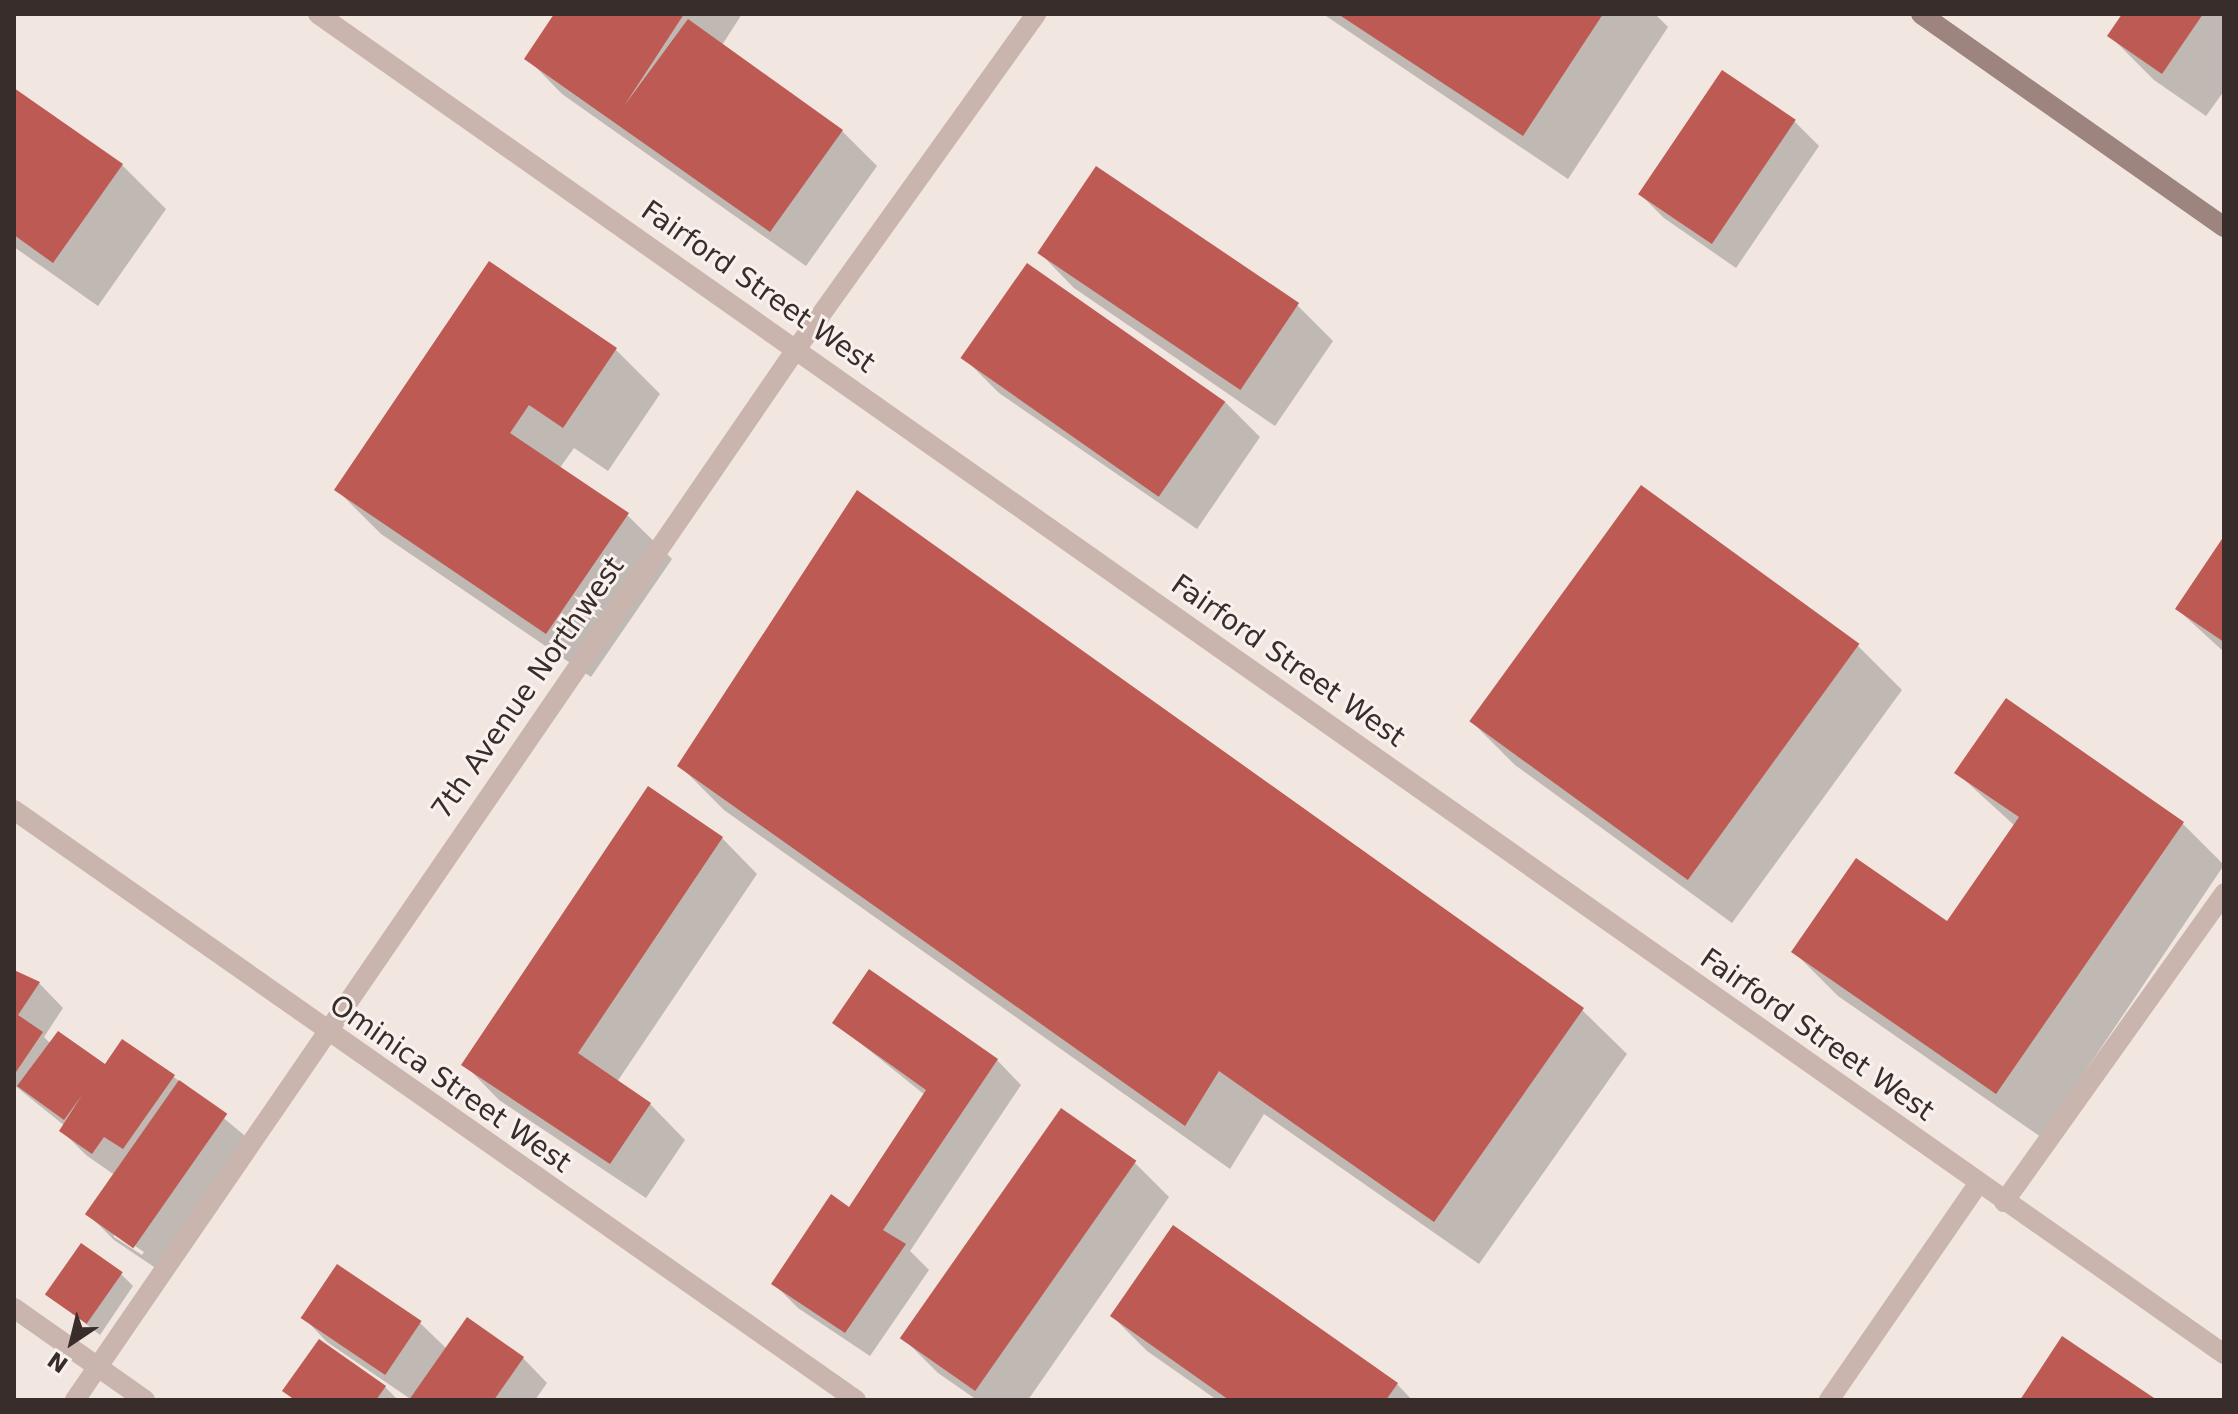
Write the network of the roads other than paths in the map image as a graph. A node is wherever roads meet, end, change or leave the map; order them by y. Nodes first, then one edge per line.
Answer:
1 (318, 14) edge
2 (1036, 14) edge
3 (1921, 14) edge
4 (2224, 227) edge
5 (797, 348) junction
6 (14, 810) edge
7 (2224, 894) edge
8 (325, 1031) junction
9 (1978, 1184) junction
10 (2004, 1202) junction
11 (14, 1308) edge
12 (2224, 1354) edge
13 (96, 1365) junction
14 (75, 1400) edge
15 (145, 1400) edge
16 (856, 1400) edge
17 (1829, 1400) edge

1 - 5 street, Fairford Street West
2 - 5 street, 7th Avenue Northwest
3 - 4 main road
5 - 8 street, 7th Avenue Northwest
5 - 9 street, Fairford Street West
6 - 8 street, Ominica Street West
7 - 10 street
8 - 13 street, 7th Avenue Northwest
8 - 16 street, Ominica Street West
9 - 10 street, Fairford Street West
9 - 17 street
10 - 12 street, Fairford Street West
11 - 13 street
13 - 14 street, 7th Avenue Northwest
13 - 15 street

